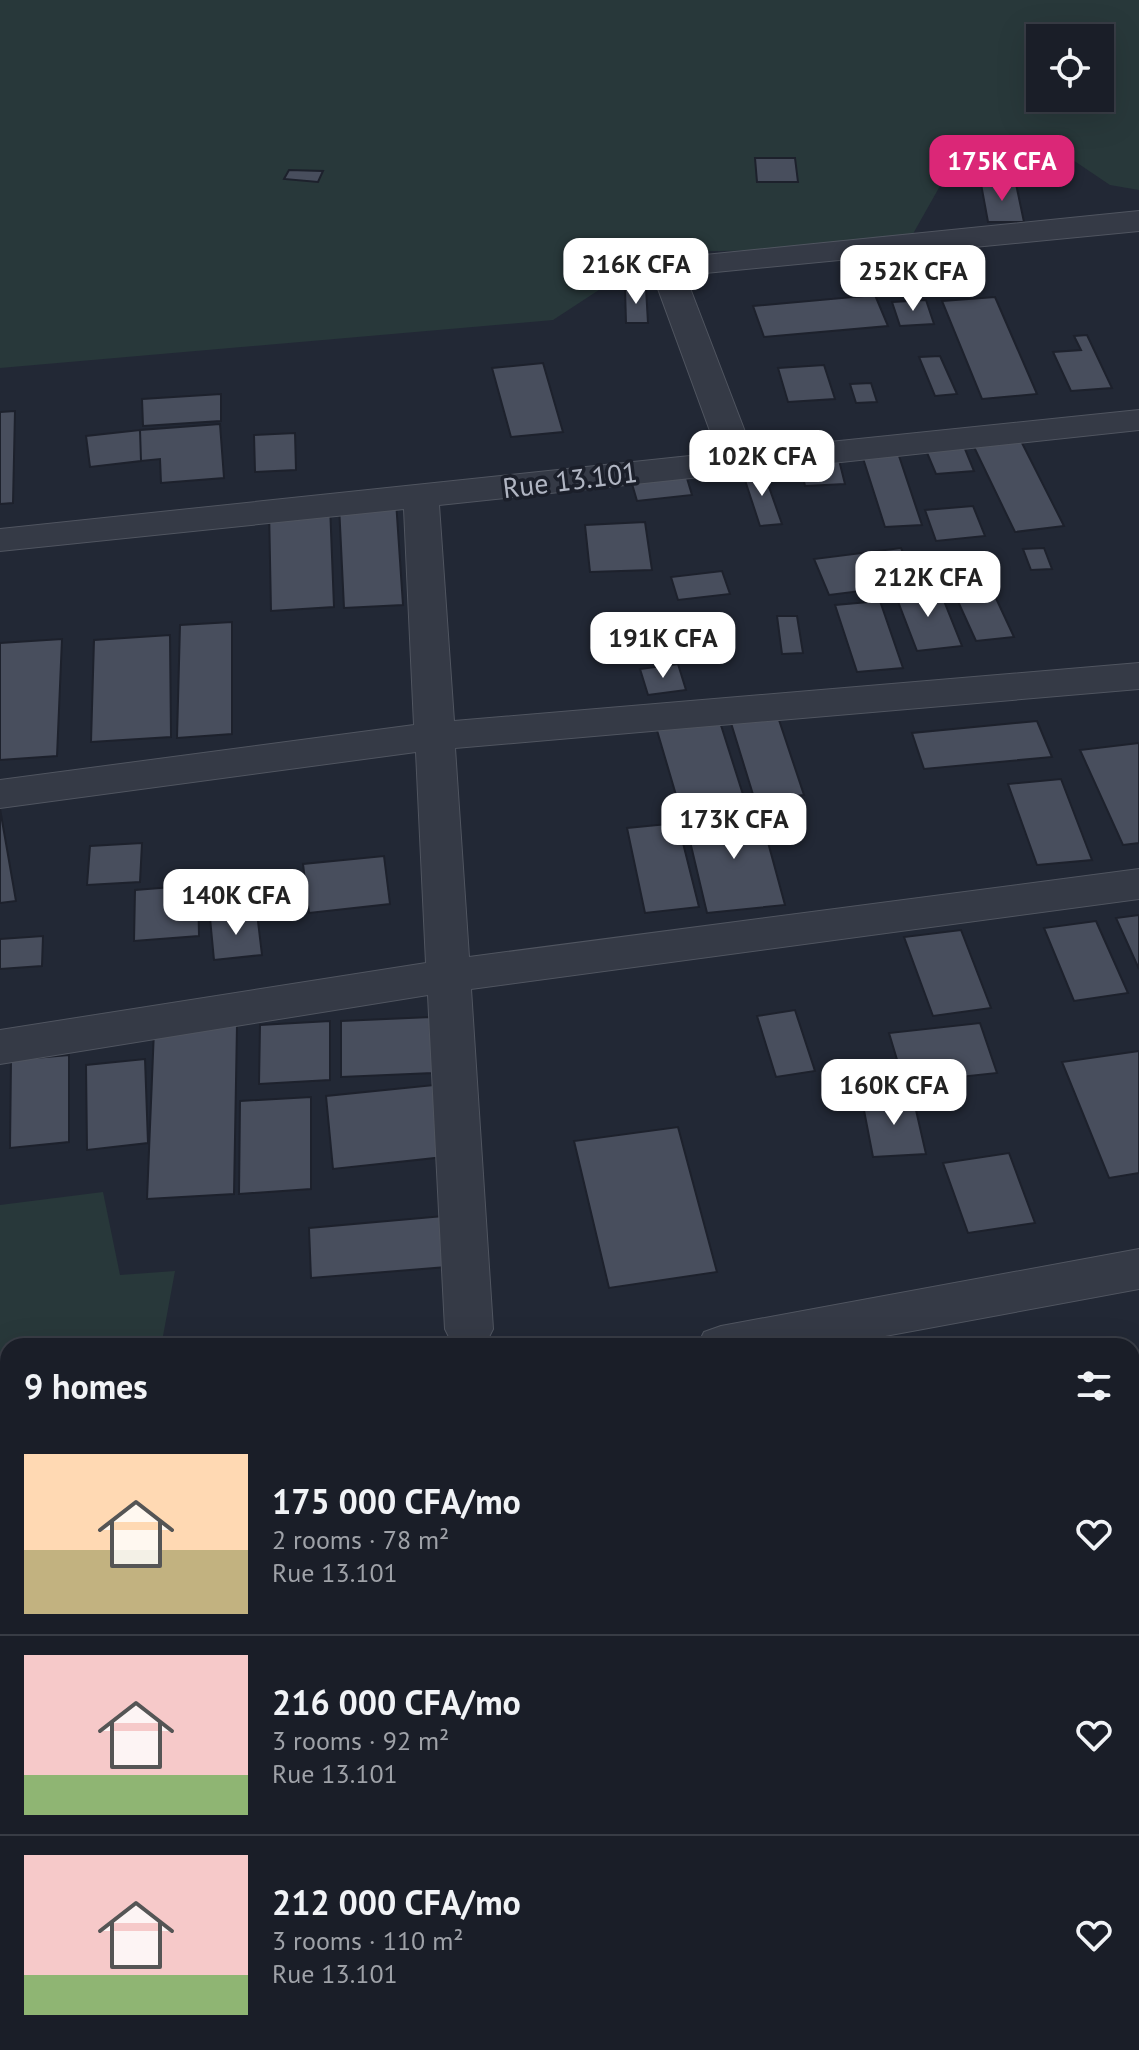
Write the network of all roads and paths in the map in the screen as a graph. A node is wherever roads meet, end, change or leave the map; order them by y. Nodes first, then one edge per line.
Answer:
1 (1139, 221) edge
2 (1139, 420) edge
3 (738, 460) junction
4 (421, 498) junction
5 (0, 540) edge
6 (1139, 676) edge
7 (435, 736) junction
8 (0, 794) edge
9 (1139, 884) edge
10 (448, 976) junction
11 (0, 1047) edge
12 (1139, 1269) edge
13 (469, 1329) dead end
14 (764, 1338) edge

1 - 3 street
2 - 3 street, Rue 13.101
3 - 4 street, Rue 13.101
4 - 5 street, Rue 13.101
4 - 7 street
6 - 7 street
7 - 8 street
7 - 10 street
9 - 10 street
10 - 11 street
10 - 13 street
12 - 14 street

